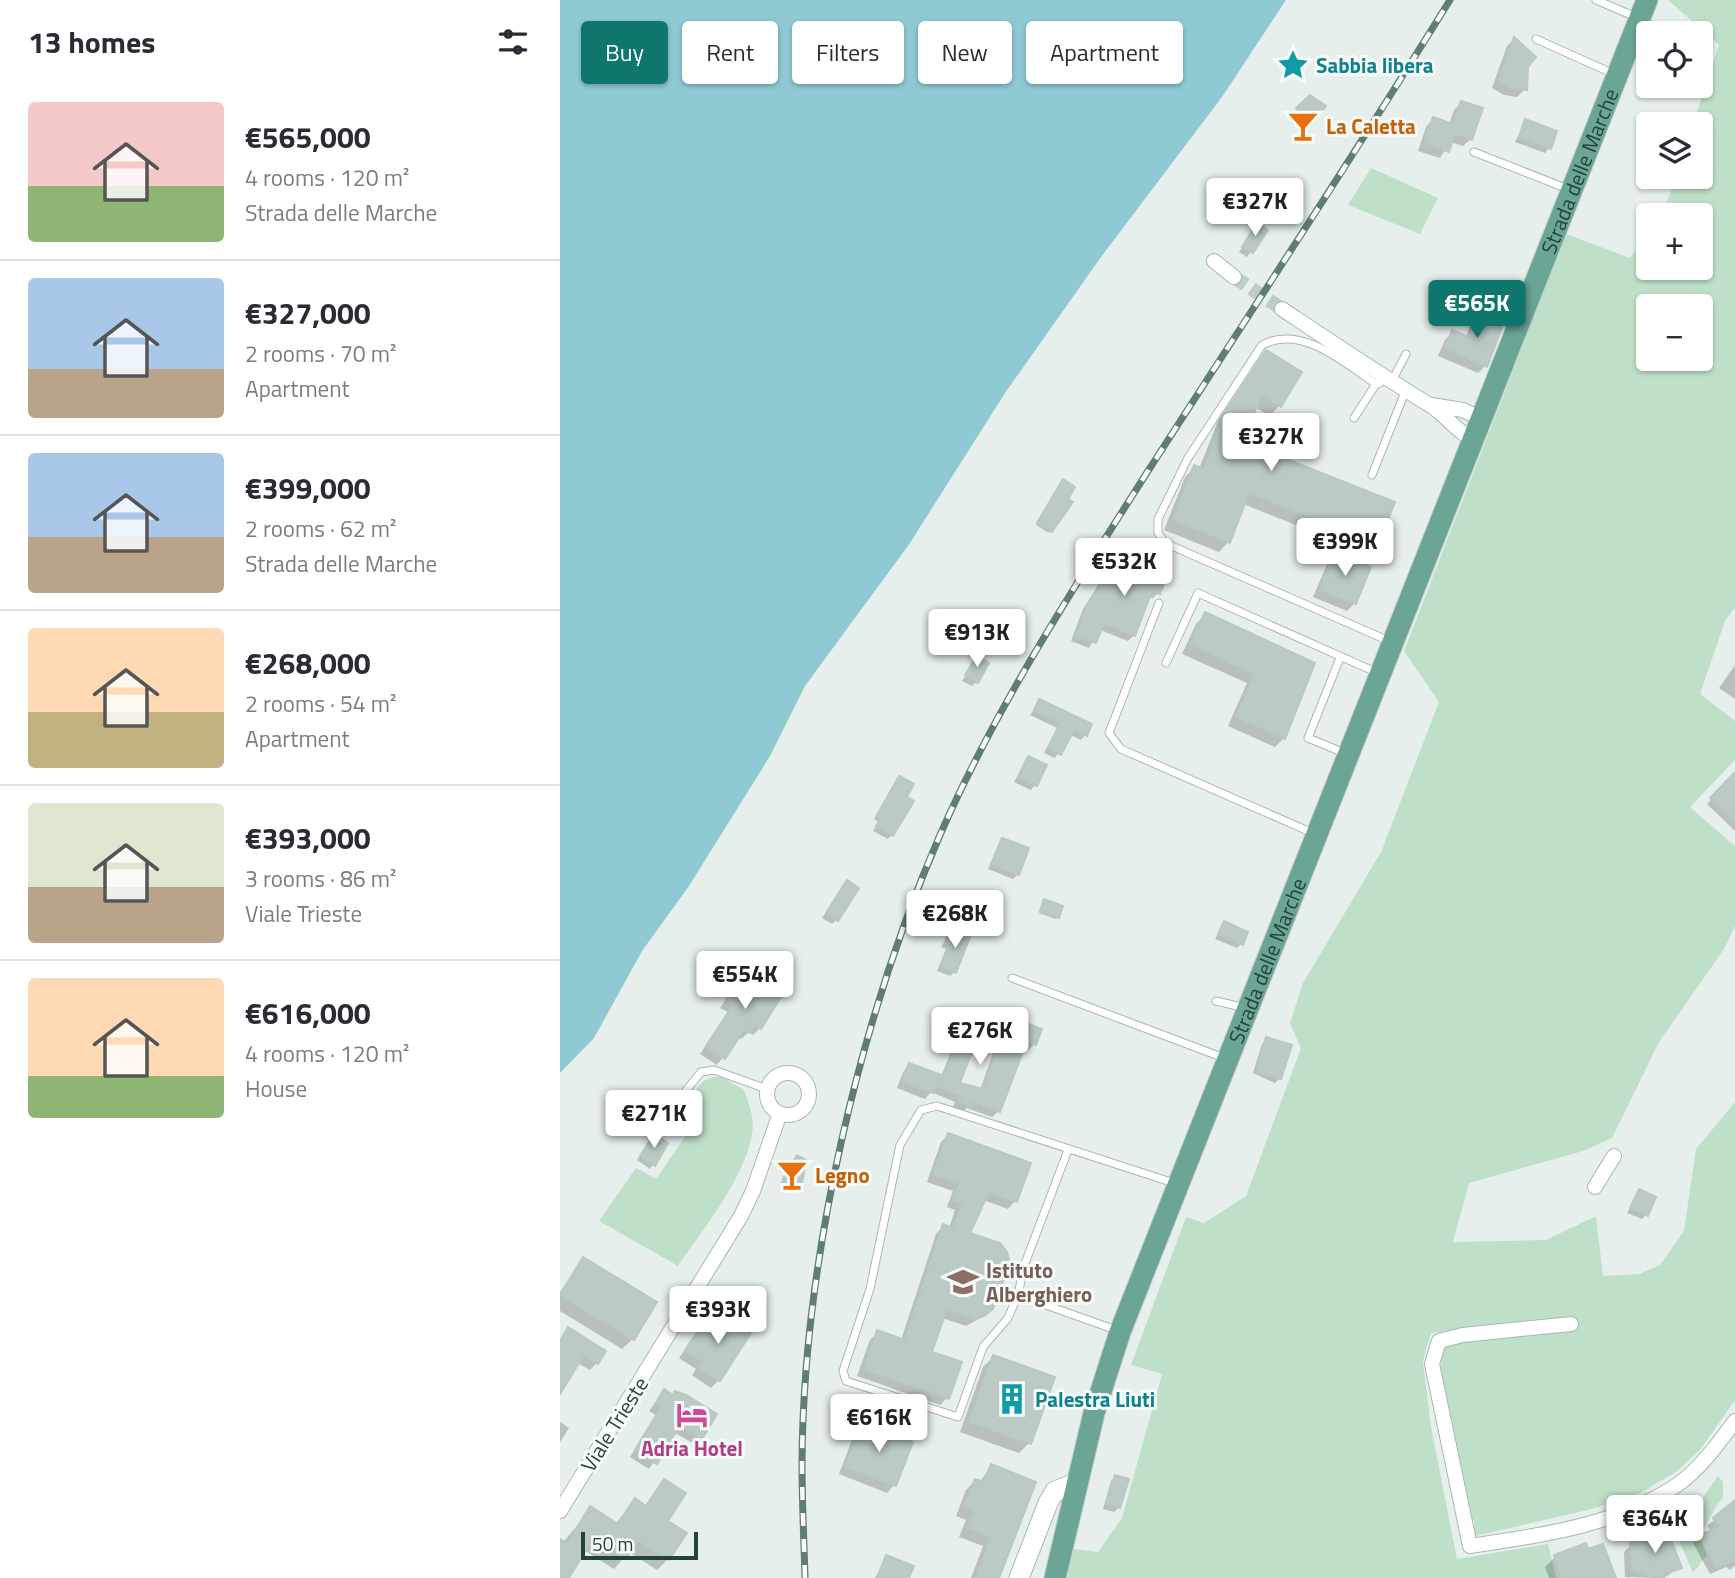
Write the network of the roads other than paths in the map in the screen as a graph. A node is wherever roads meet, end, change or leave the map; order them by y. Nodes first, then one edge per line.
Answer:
1 (1596, 0) edge
2 (1644, 9) edge
3 (1536, 39) dead end
4 (1618, 76) junction
5 (1474, 152) dead end
6 (1573, 191) junction
7 (1214, 261) dead end
8 (1234, 277) tunnel mouth
9 (1282, 309) tunnel mouth
10 (1406, 354) dead end
11 (1392, 381) junction
12 (1376, 384) junction
13 (1405, 391) junction
14 (1431, 405) junction
15 (1354, 418) dead end
16 (1483, 420) junction
17 (1474, 441) junction
18 (1372, 475) dead end
19 (1159, 603) dead end
20 (1394, 644) junction
21 (1340, 658) junction
22 (1166, 663) dead end
23 (1382, 675) junction
24 (1350, 755) junction
25 (1316, 834) junction
26 (1012, 978) dead end
27 (1216, 1001) dead end
28 (1248, 1008) junction
29 (1227, 1059) junction
30 (767, 1089) junction
31 (684, 1093) dead end
32 (780, 1113) junction
33 (1068, 1150) junction
34 (1614, 1156) dead end
35 (1178, 1184) junction
36 (1594, 1187) dead end
37 (1018, 1295) junction
38 (1571, 1324) dead end
39 (1120, 1332) junction
40 (1735, 1421) edge
41 (1076, 1483) junction
42 (560, 1511) edge
43 (1019, 1578) edge
44 (1055, 1578) edge

1 - 2 lane
2 - 4 main road, Strada delle Marche
3 - 4 lane
4 - 6 main road, Strada delle Marche
5 - 6 lane
6 - 16 main road, Strada delle Marche
7 - 8 street
9 - 11 street
10 - 11 lane
11 - 12 lane
11 - 13 street
12 - 15 lane
12 - 20 lane
13 - 14 street
13 - 18 lane
14 - 16 street
14 - 17 street
16 - 17 main road, Strada delle Marche
17 - 20 main road, Strada delle Marche
19 - 25 lane
20 - 23 main road, Strada delle Marche
21 - 22 lane
21 - 23 lane
21 - 24 lane
23 - 24 main road, Strada delle Marche
24 - 25 main road, Strada delle Marche
25 - 28 main road, Strada delle Marche
26 - 29 lane
27 - 28 lane
28 - 29 main road, Strada delle Marche
29 - 35 main road, Strada delle Marche
30 - 31 lane
30 - 32 street
30 - 32 street
32 - 42 street, Viale Trieste
33 - 35 lane
33 - 37 lane
33 - 37 lane
34 - 36 street
35 - 39 main road, Strada delle Marche
37 - 39 lane
38 - 40 street
39 - 41 main road, Strada delle Marche
41 - 43 street
41 - 44 main road, Strada delle Marche

